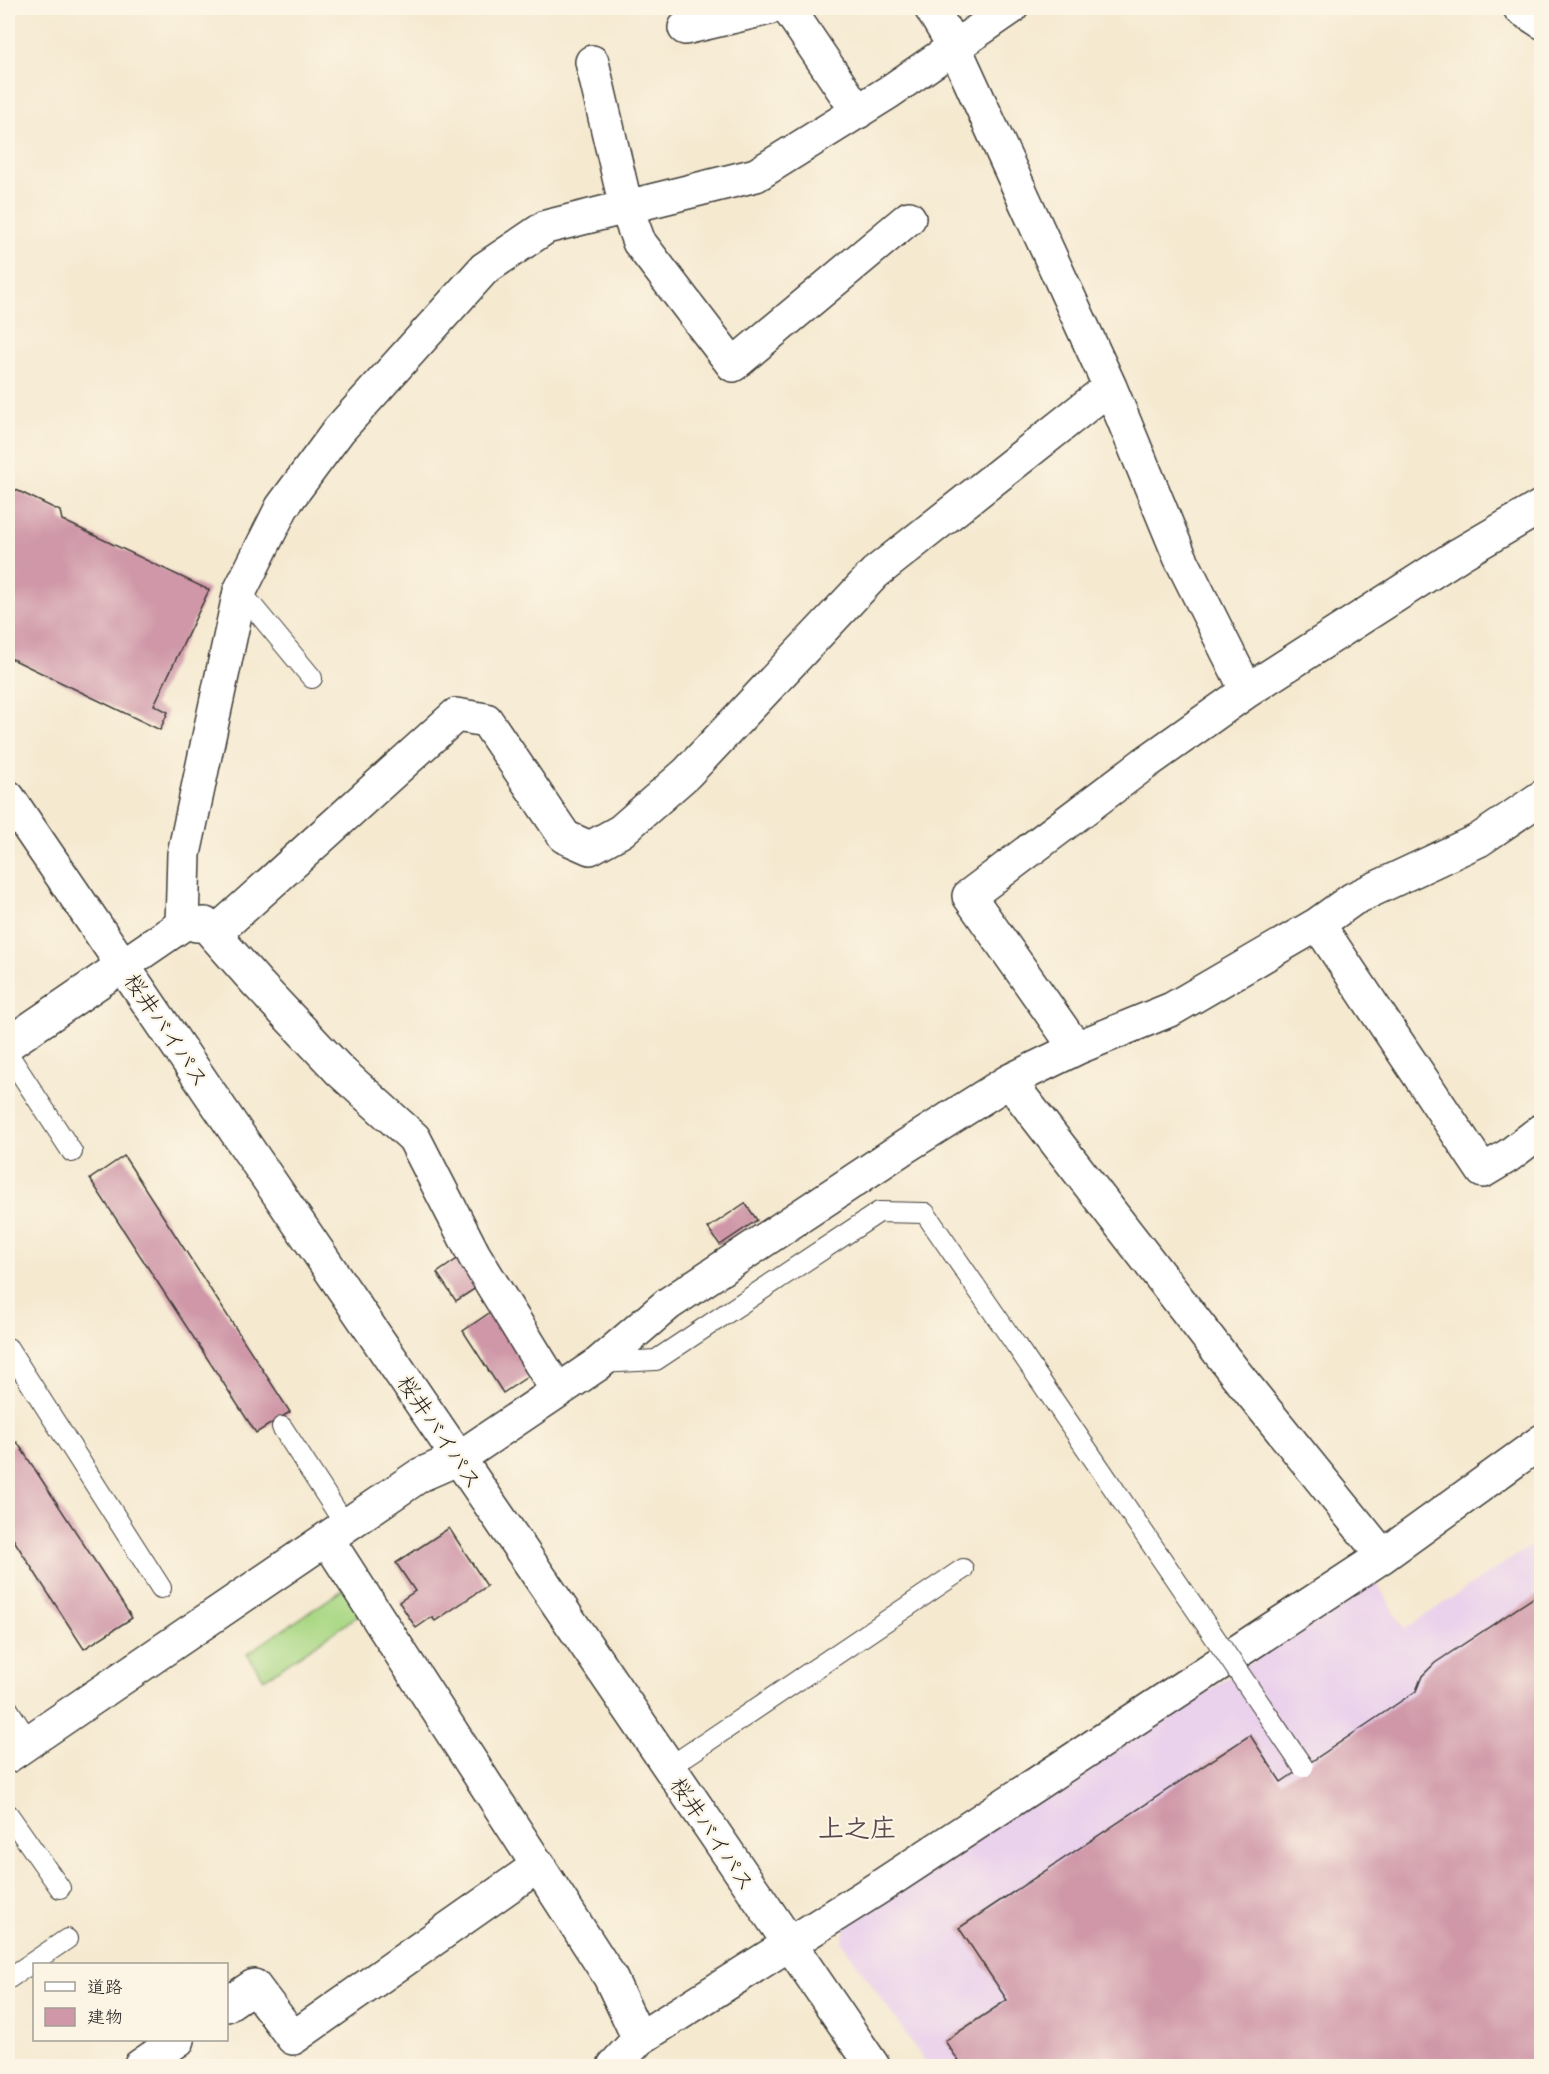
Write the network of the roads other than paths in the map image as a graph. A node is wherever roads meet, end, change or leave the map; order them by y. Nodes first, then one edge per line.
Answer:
1 (769, 8) edge
2 (788, 8) edge
3 (931, 8) edge
4 (1011, 8) edge
5 (1520, 8) edge
6 (1542, 22) edge
7 (685, 28) dead end
8 (954, 46) junction
9 (591, 62) dead end
10 (858, 112) junction
11 (626, 207) junction
12 (909, 218) dead end
13 (1110, 387) junction
14 (1542, 506) edge
15 (240, 591) junction
16 (312, 678) dead end
17 (1247, 691) junction
18 (8, 797) edge
19 (1542, 797) edge
20 (1318, 924) junction
21 (182, 925) junction
22 (214, 934) junction
23 (124, 966) junction
24 (8, 1044) edge
25 (1079, 1047) junction
26 (8, 1054) edge
27 (1009, 1081) junction
28 (1542, 1130) edge
29 (72, 1152) dead end
30 (8, 1348) edge
31 (598, 1364) junction
32 (557, 1390) junction
33 (282, 1427) dead end
34 (1542, 1441) edge
35 (459, 1458) junction
36 (337, 1533) junction
37 (1383, 1556) junction
38 (963, 1569) dead end
39 (161, 1588) dead end
40 (8, 1709) edge
41 (18, 1749) edge
42 (1303, 1767) dead end
43 (668, 1768) junction
44 (8, 1814) edge
45 (539, 1865) junction
46 (60, 1888) dead end
47 (67, 1939) dead end
48 (788, 1944) junction
49 (8, 1979) edge
50 (228, 2004) edge
51 (639, 2039) junction
52 (177, 2041) edge
53 (140, 2067) edge
54 (614, 2067) edge
55 (873, 2067) edge

1 - 7 main road
2 - 10 main road
3 - 8 main road
4 - 8 main road
5 - 6 main road
8 - 10 main road
8 - 13 main road
9 - 11 main road
10 - 11 main road
11 - 12 main road
11 - 15 main road
13 - 17 main road
13 - 22 main road
14 - 17 main road
15 - 16 lane
15 - 21 main road
17 - 25 main road
18 - 23 main road, 桜井バイパス
19 - 20 main road
20 - 25 main road
20 - 28 main road
21 - 22 main road
21 - 23 main road
22 - 32 main road
23 - 24 main road
23 - 35 main road, 桜井バイパス
25 - 27 main road
26 - 29 lane
27 - 31 main road
27 - 37 main road
30 - 39 lane
31 - 32 main road
31 - 42 lane, bridge
32 - 35 main road
33 - 36 lane
34 - 37 main road
35 - 36 main road
35 - 43 main road, 桜井バイパス
36 - 41 main road
36 - 45 main road
37 - 48 main road
38 - 43 lane
40 - 41 lane
43 - 48 main road, 桜井バイパス
44 - 46 lane
45 - 50 main road
45 - 51 main road
47 - 49 lane
48 - 51 main road
48 - 55 main road, 桜井バイパス
51 - 54 main road
52 - 53 main road

